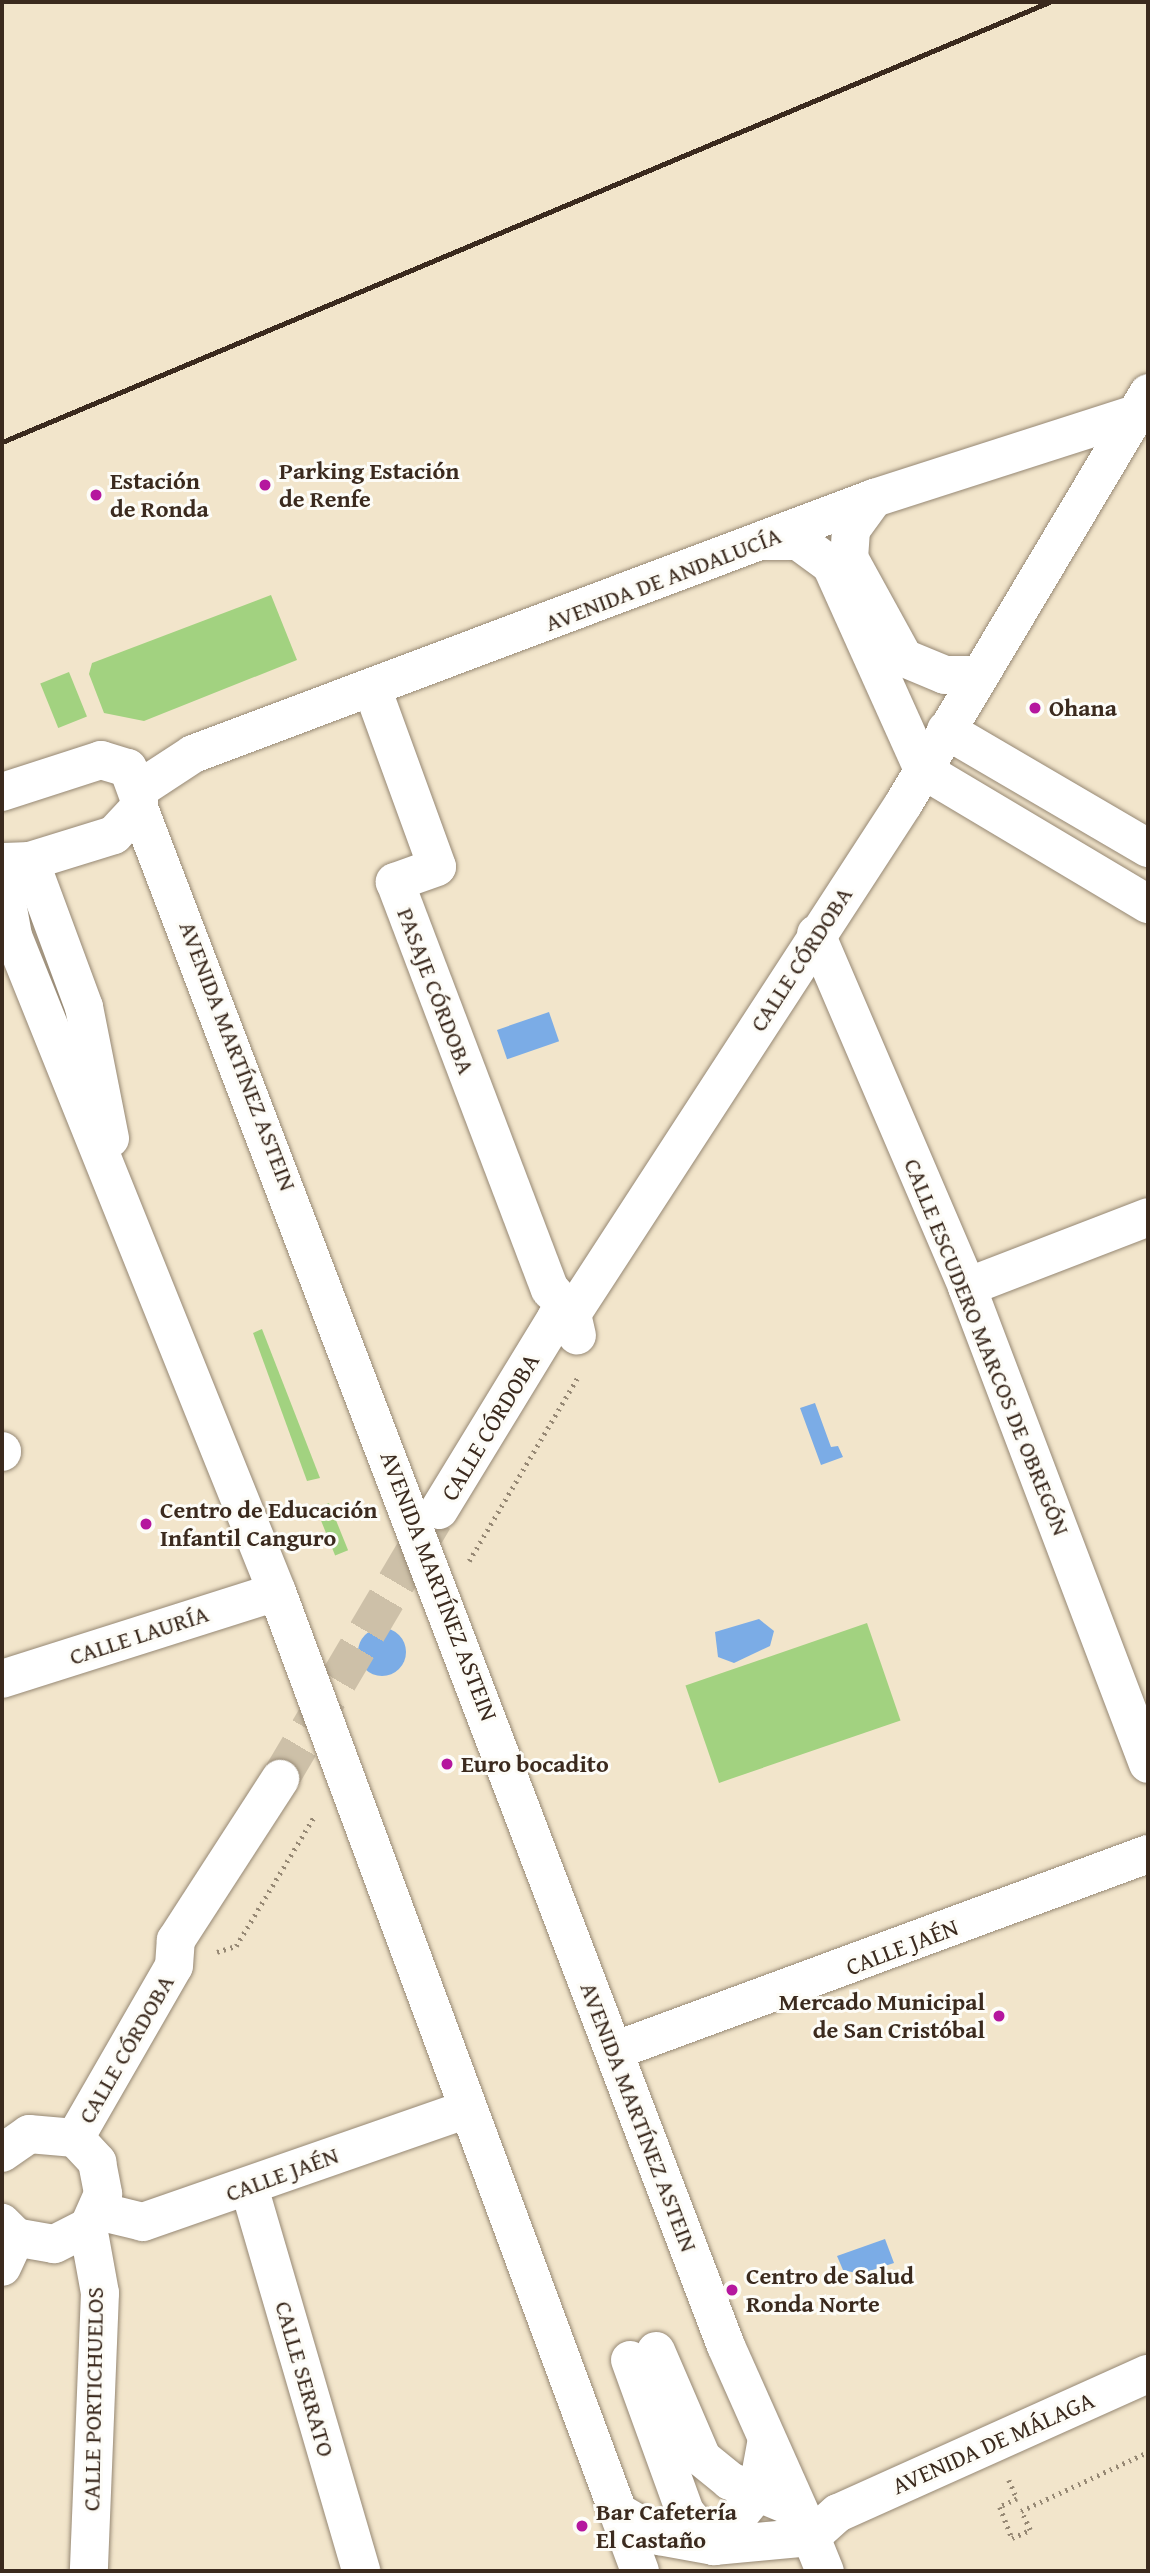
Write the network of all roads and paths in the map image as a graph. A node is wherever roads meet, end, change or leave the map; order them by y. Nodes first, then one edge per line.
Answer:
1 (1144, 408) edge
2 (874, 498) junction
3 (763, 541) junction
4 (979, 674) junction
5 (372, 688) junction
6 (946, 730) junction
7 (923, 770) junction
8 (131, 787) junction
9 (2, 792) edge
10 (1148, 848) edge
11 (14, 862) edge
12 (1148, 904) edge
13 (817, 934) junction
14 (120, 1199) junction
15 (1148, 1217) edge
16 (967, 1287) junction
17 (575, 1323) junction
18 (454, 1511) tunnel mouth
19 (277, 1592) junction
20 (444, 1603) junction
21 (2, 1679) edge
22 (1148, 1764) edge
23 (341, 1772) junction
24 (280, 1779) tunnel mouth
25 (1148, 1854) edge
26 (174, 1966) junction
27 (614, 2051) junction
28 (465, 2110) junction
29 (75, 2138) junction
30 (2, 2151) edge
31 (249, 2187) junction
32 (93, 2219) junction
33 (7, 2242) edge
34 (1148, 2374) edge
35 (766, 2444) junction
36 (1148, 2452) edge
37 (757, 2493) junction
38 (1017, 2499) dead end
39 (618, 2512) junction
40 (818, 2532) edge
41 (714, 2546) junction
42 (89, 2571) edge
43 (361, 2571) edge
44 (640, 2571) edge

1 - 2 street, AVENIDA DE ANDALUCÍA
1 - 4 street, CALLE CÓRDOBA
2 - 3 street, AVENIDA DE ANDALUCÍA
2 - 4 street
3 - 5 street, AVENIDA DE ANDALUCÍA
3 - 7 street
4 - 6 street, CALLE CÓRDOBA
5 - 8 street, AVENIDA DE ANDALUCÍA
5 - 17 street, PASAJE CÓRDOBA
6 - 7 street, CALLE CÓRDOBA
6 - 10 street
7 - 12 street
7 - 13 street, CALLE CÓRDOBA
8 - 9 street, AVENIDA DE ANDALUCÍA
8 - 11 street, AVENIDA DE ANDALUCÍA
8 - 20 street, AVENIDA MARTÍNEZ ASTEIN
11 - 14 street
11 - 14 street
13 - 16 street, CALLE ESCUDERO MARCOS DE OBREGÓN
13 - 17 street, CALLE CÓRDOBA
14 - 19 street
15 - 16 street
16 - 22 street, CALLE ESCUDERO MARCOS DE OBREGÓN
17 - 18 street, CALLE CÓRDOBA
17 - 20 path
19 - 21 street, CALLE LAURÍA
19 - 23 street
20 - 27 street, AVENIDA MARTÍNEZ ASTEIN
23 - 26 path
23 - 28 street
24 - 26 street, CALLE CÓRDOBA
25 - 27 street, CALLE JAÉN
26 - 29 street, CALLE CÓRDOBA
27 - 35 street, AVENIDA MARTÍNEZ ASTEIN
28 - 31 street, CALLE JAÉN
28 - 39 street
29 - 30 street
29 - 32 street, CALLE PORTICHUELOS
31 - 32 street, CALLE JAÉN
31 - 43 street, CALLE SERRATO
32 - 33 street
32 - 42 street, CALLE PORTICHUELOS
34 - 40 street, AVENIDA DE MÁLAGA
35 - 37 street
35 - 40 street, AVENIDA MARTÍNEZ ASTEIN
36 - 38 path
37 - 40 street
37 - 41 street
37 - 41 street
39 - 41 street
39 - 44 street
40 - 41 street

